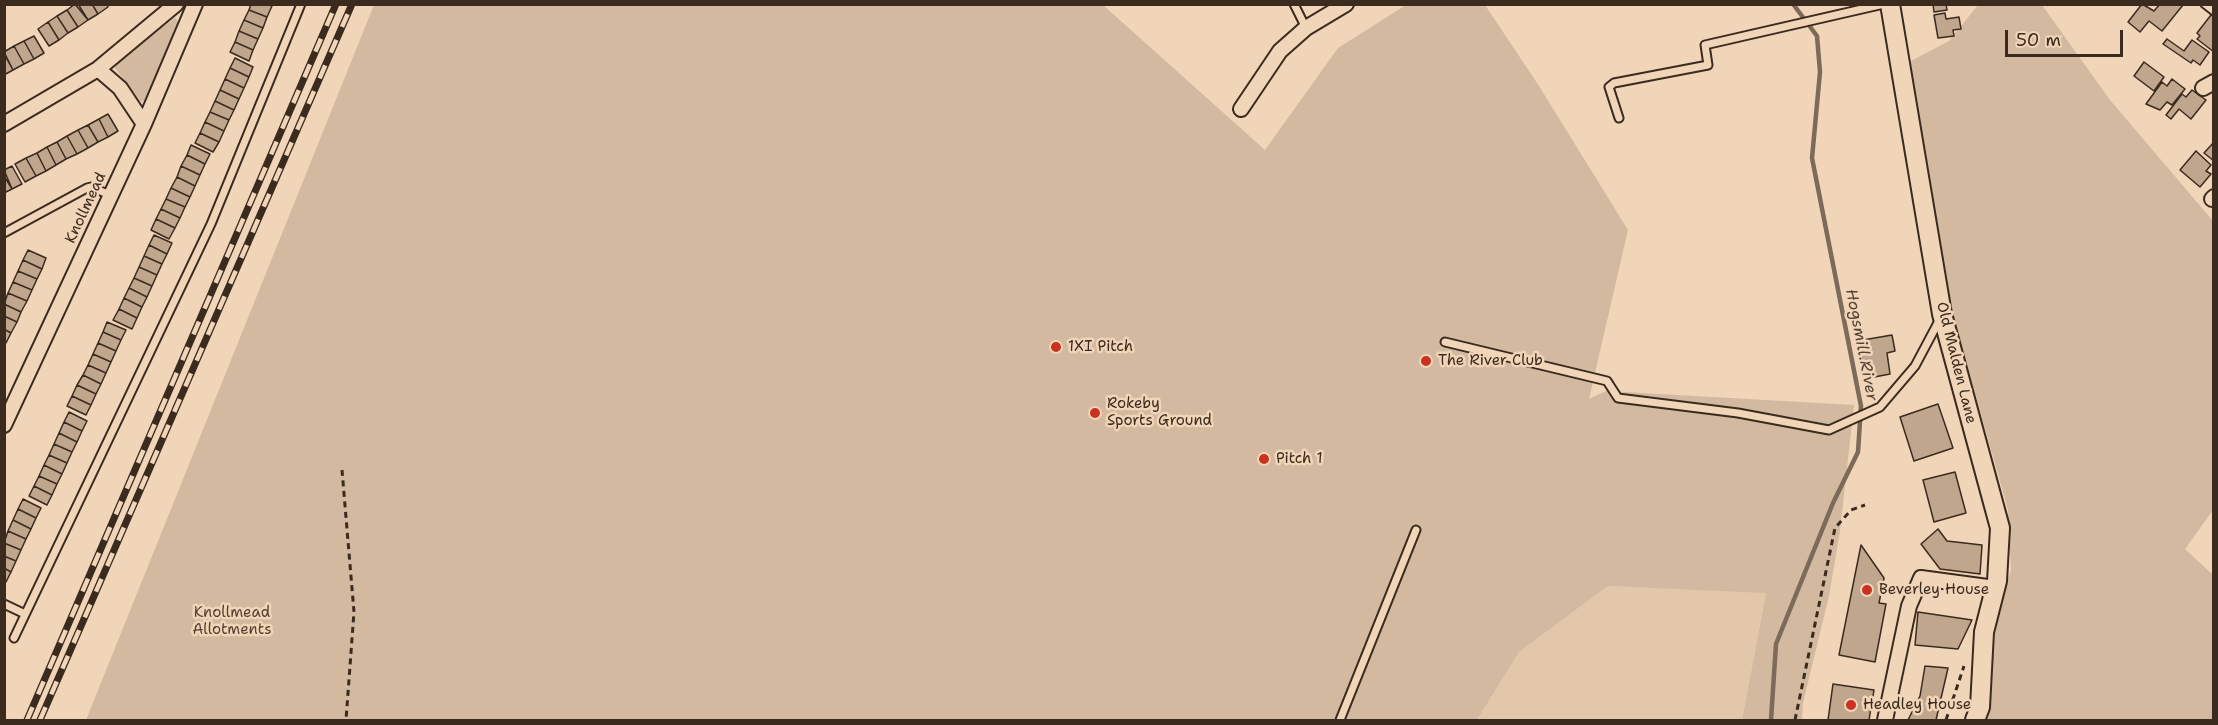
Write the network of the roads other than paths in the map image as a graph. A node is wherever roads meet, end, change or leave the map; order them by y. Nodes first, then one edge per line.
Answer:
1 (176, 4) edge
2 (195, 4) edge
3 (301, 4) edge
4 (1294, 4) edge
5 (1346, 4) edge
6 (1884, 4) edge
7 (1890, 4) edge
8 (2205, 4) edge
9 (2214, 11) edge
10 (1306, 28) junction
11 (98, 69) junction
12 (1241, 109) dead end
13 (1619, 118) dead end
14 (4, 124) edge
15 (144, 124) junction
16 (110, 195) junction
17 (4, 233) edge
18 (1942, 314) junction
19 (1445, 342) dead end
20 (4, 425) edge
21 (1416, 530) dead end
22 (1995, 588) junction
23 (4, 604) edge
24 (25, 614) junction
25 (14, 638) dead end
26 (1340, 720) edge
27 (1885, 720) edge
28 (1976, 720) edge

1 - 11 street
2 - 15 street, Knollmead
3 - 24 lane
4 - 10 lane
5 - 10 street
6 - 13 lane
7 - 18 main road, Old Malden Lane
8 - 9 lane
10 - 12 street
11 - 14 street
11 - 15 street
15 - 16 street, Knollmead
16 - 17 lane
16 - 20 street, Knollmead
18 - 19 lane
18 - 22 main road, Old Malden Lane
21 - 26 lane
22 - 27 street
22 - 28 main road, Old Malden Lane
23 - 24 lane
24 - 25 lane

